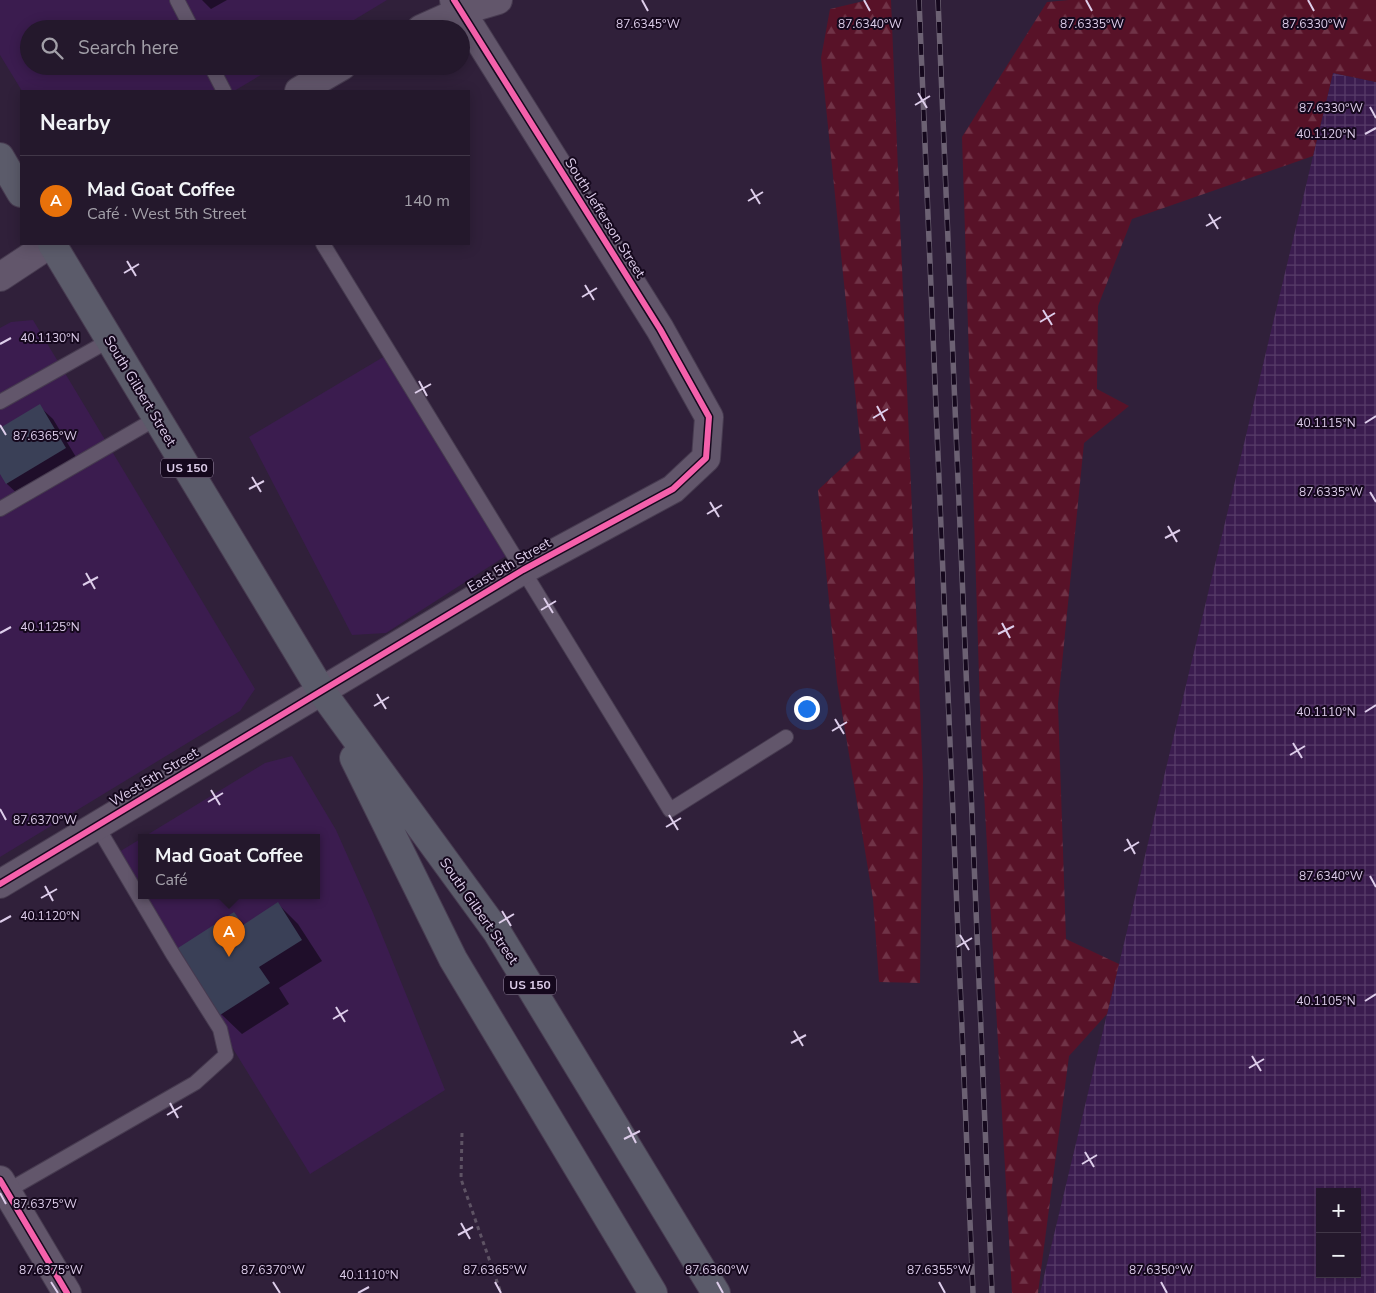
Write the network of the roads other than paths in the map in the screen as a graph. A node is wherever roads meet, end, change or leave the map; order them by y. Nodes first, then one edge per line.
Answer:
1 (177, 0) edge
2 (498, 0) edge
3 (458, 6) edge
4 (187, 20) edge
5 (435, 20) edge
6 (467, 20) edge
7 (470, 25) edge
8 (216, 75) edge
9 (327, 75) edge
10 (223, 90) edge
11 (301, 90) edge
12 (0, 157) edge
13 (20, 191) edge
14 (49, 245) edge
15 (52, 245) edge
16 (324, 245) edge
17 (0, 277) edge
18 (110, 340) junction
19 (0, 402) edge
20 (157, 418) junction
21 (706, 458) joint
22 (0, 509) edge
23 (523, 570) junction
24 (322, 692) junction
25 (786, 737) dead end
26 (97, 826) junction
27 (2, 877) edge
28 (138, 895) edge
29 (140, 899) edge
30 (4, 1185) edge
31 (67, 1293) edge
32 (653, 1293) edge
33 (716, 1293) edge

1 - 4 lane
2 - 3 street
3 - 5 street
3 - 6 street, South Jefferson Street
7 - 21 street, South Jefferson Street
8 - 10 lane
9 - 11 street
12 - 13 main road
14 - 17 street
15 - 18 main road, South Gilbert Street / US 150
16 - 23 lane
18 - 19 lane
18 - 20 main road, South Gilbert Street / US 150
20 - 22 lane
20 - 24 main road, South Gilbert Street / US 150
21 - 23 street, East 5th Street
23 - 24 street, East 5th Street
23 - 25 lane
24 - 26 street, West 5th Street
24 - 32 main road, South Gilbert Street / US 150
24 - 33 main road, South Gilbert Street / US 150
26 - 27 street, West 5th Street
26 - 28 lane
29 - 30 lane
30 - 31 street

